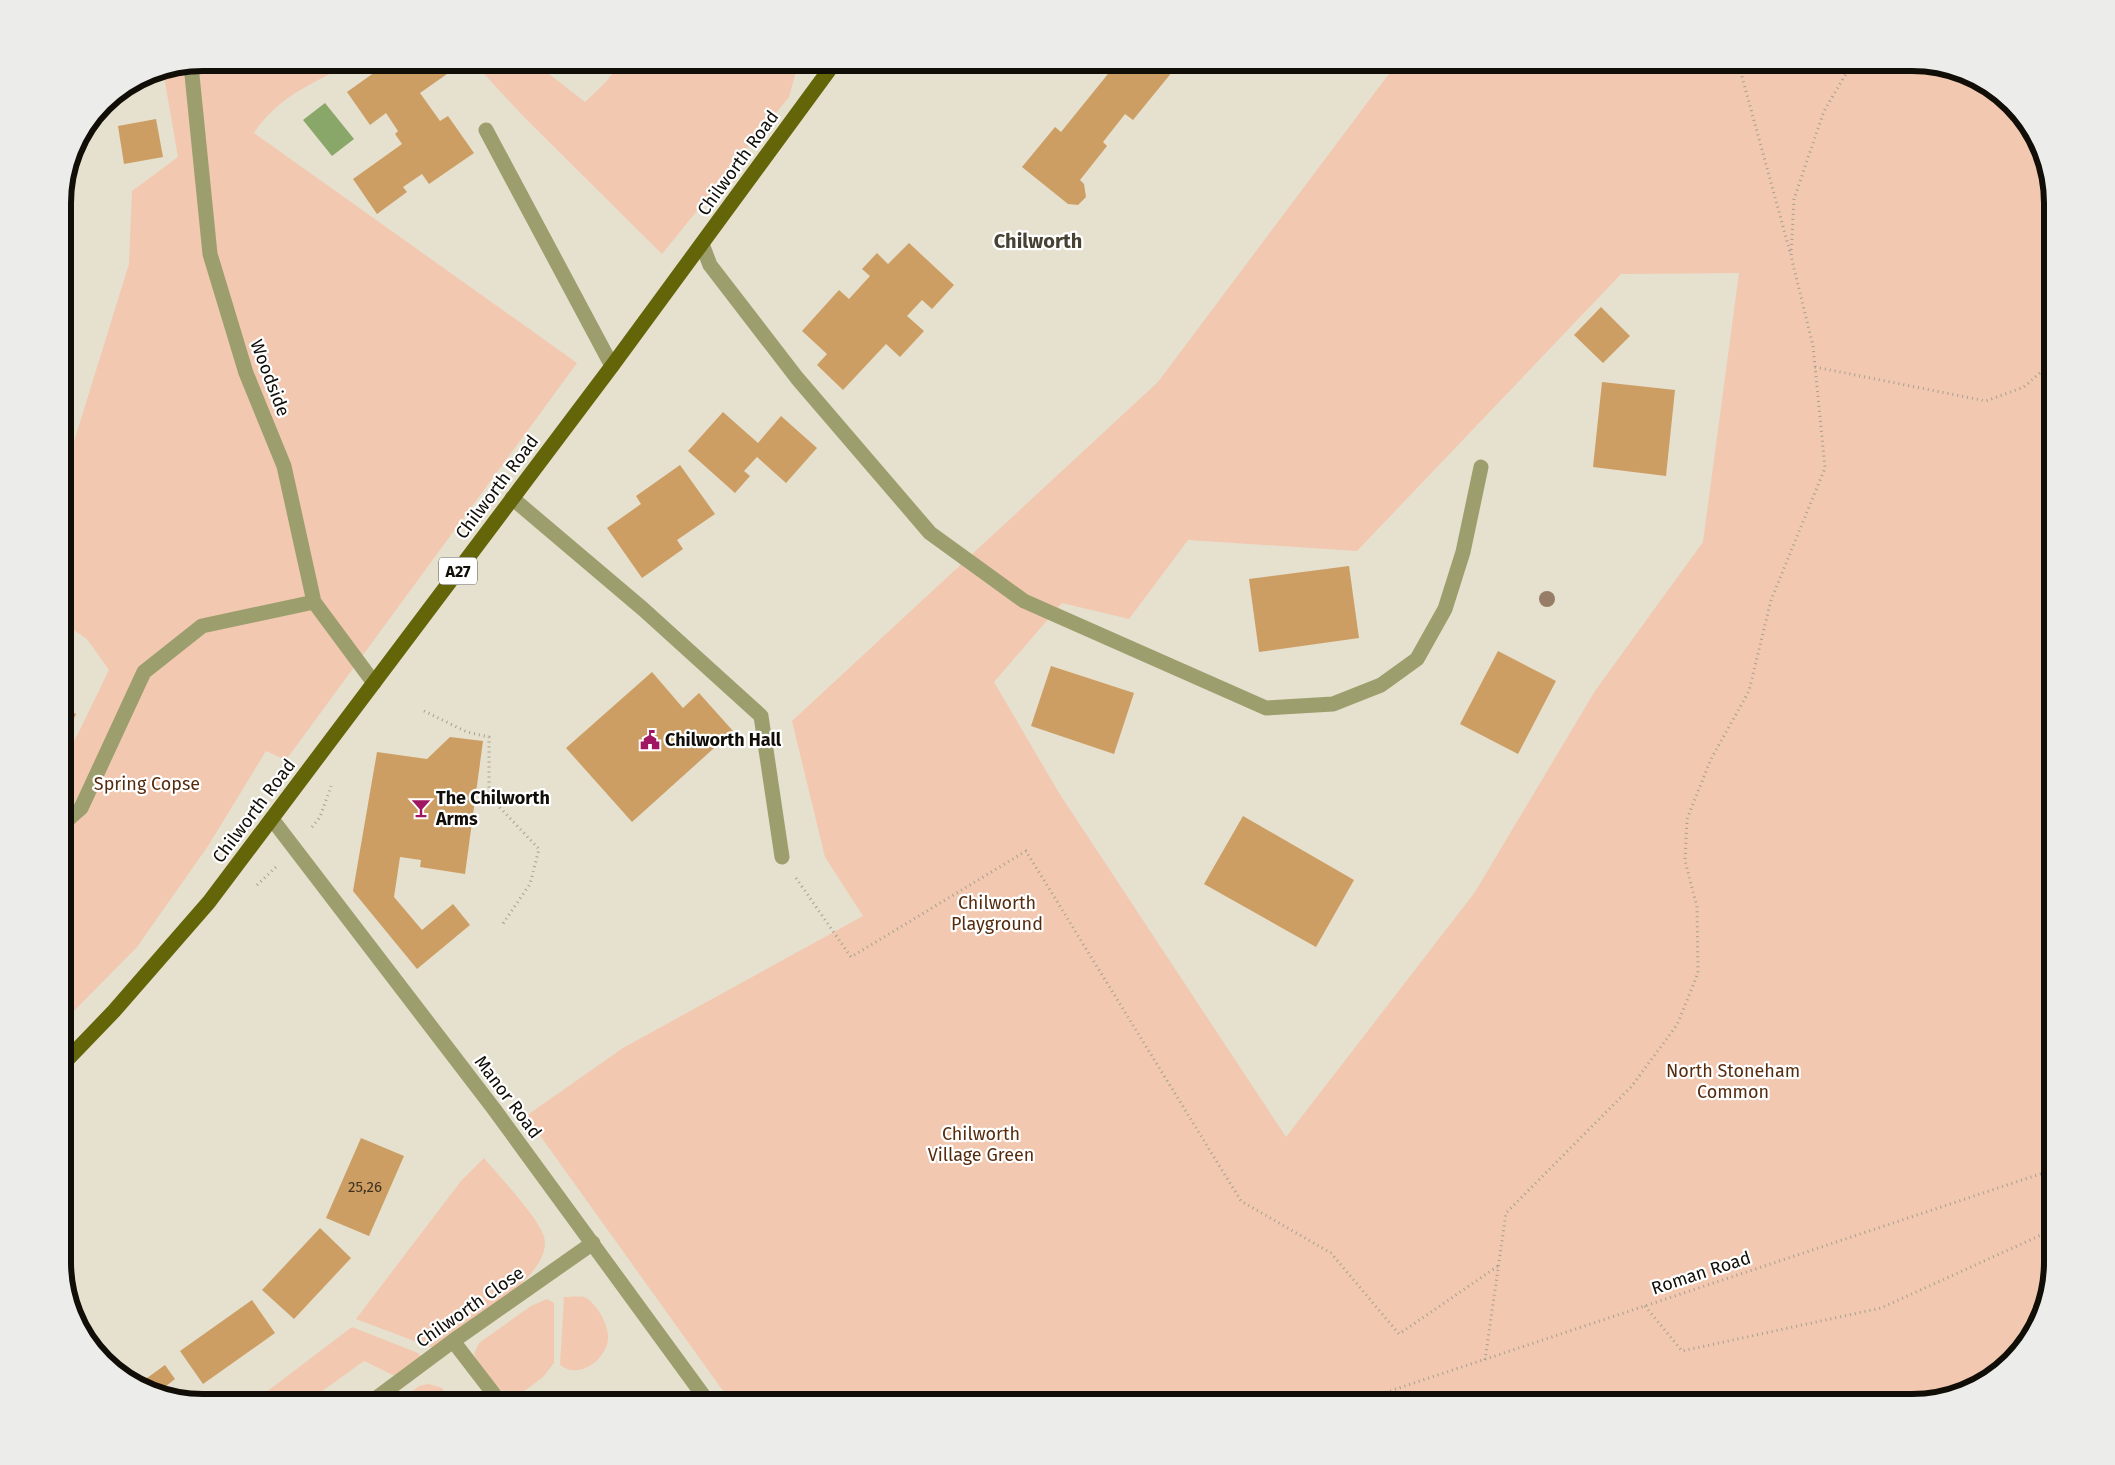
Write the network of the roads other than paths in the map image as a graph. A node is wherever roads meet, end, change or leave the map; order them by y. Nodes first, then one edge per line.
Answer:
1 (828, 71) edge
2 (192, 72) edge
3 (486, 130) dead end
4 (702, 244) junction
5 (612, 366) junction
6 (1481, 467) dead end
7 (512, 498) junction
8 (314, 602) junction
9 (374, 684) junction
10 (72, 816) edge
11 (272, 819) junction
12 (782, 857) road end
13 (72, 1055) edge
14 (593, 1243) junction
15 (453, 1341) junction
16 (382, 1394) edge
17 (494, 1394) edge
18 (702, 1394) edge

1 - 4 main road, Chilworth Road / A27
2 - 8 street, Woodside
3 - 5 street
4 - 5 main road, Chilworth Road / A27
4 - 6 street
5 - 7 main road, Chilworth Road / A27
7 - 9 main road, Chilworth Road / A27
7 - 12 street
8 - 9 street, Woodside
8 - 10 street
9 - 11 main road, Chilworth Road / A27
11 - 13 main road, Chilworth Road / A27
11 - 14 street, Manor Road
14 - 15 street, Chilworth Close
14 - 18 street, Manor Road
15 - 16 street, Chilworth Close
15 - 17 street

